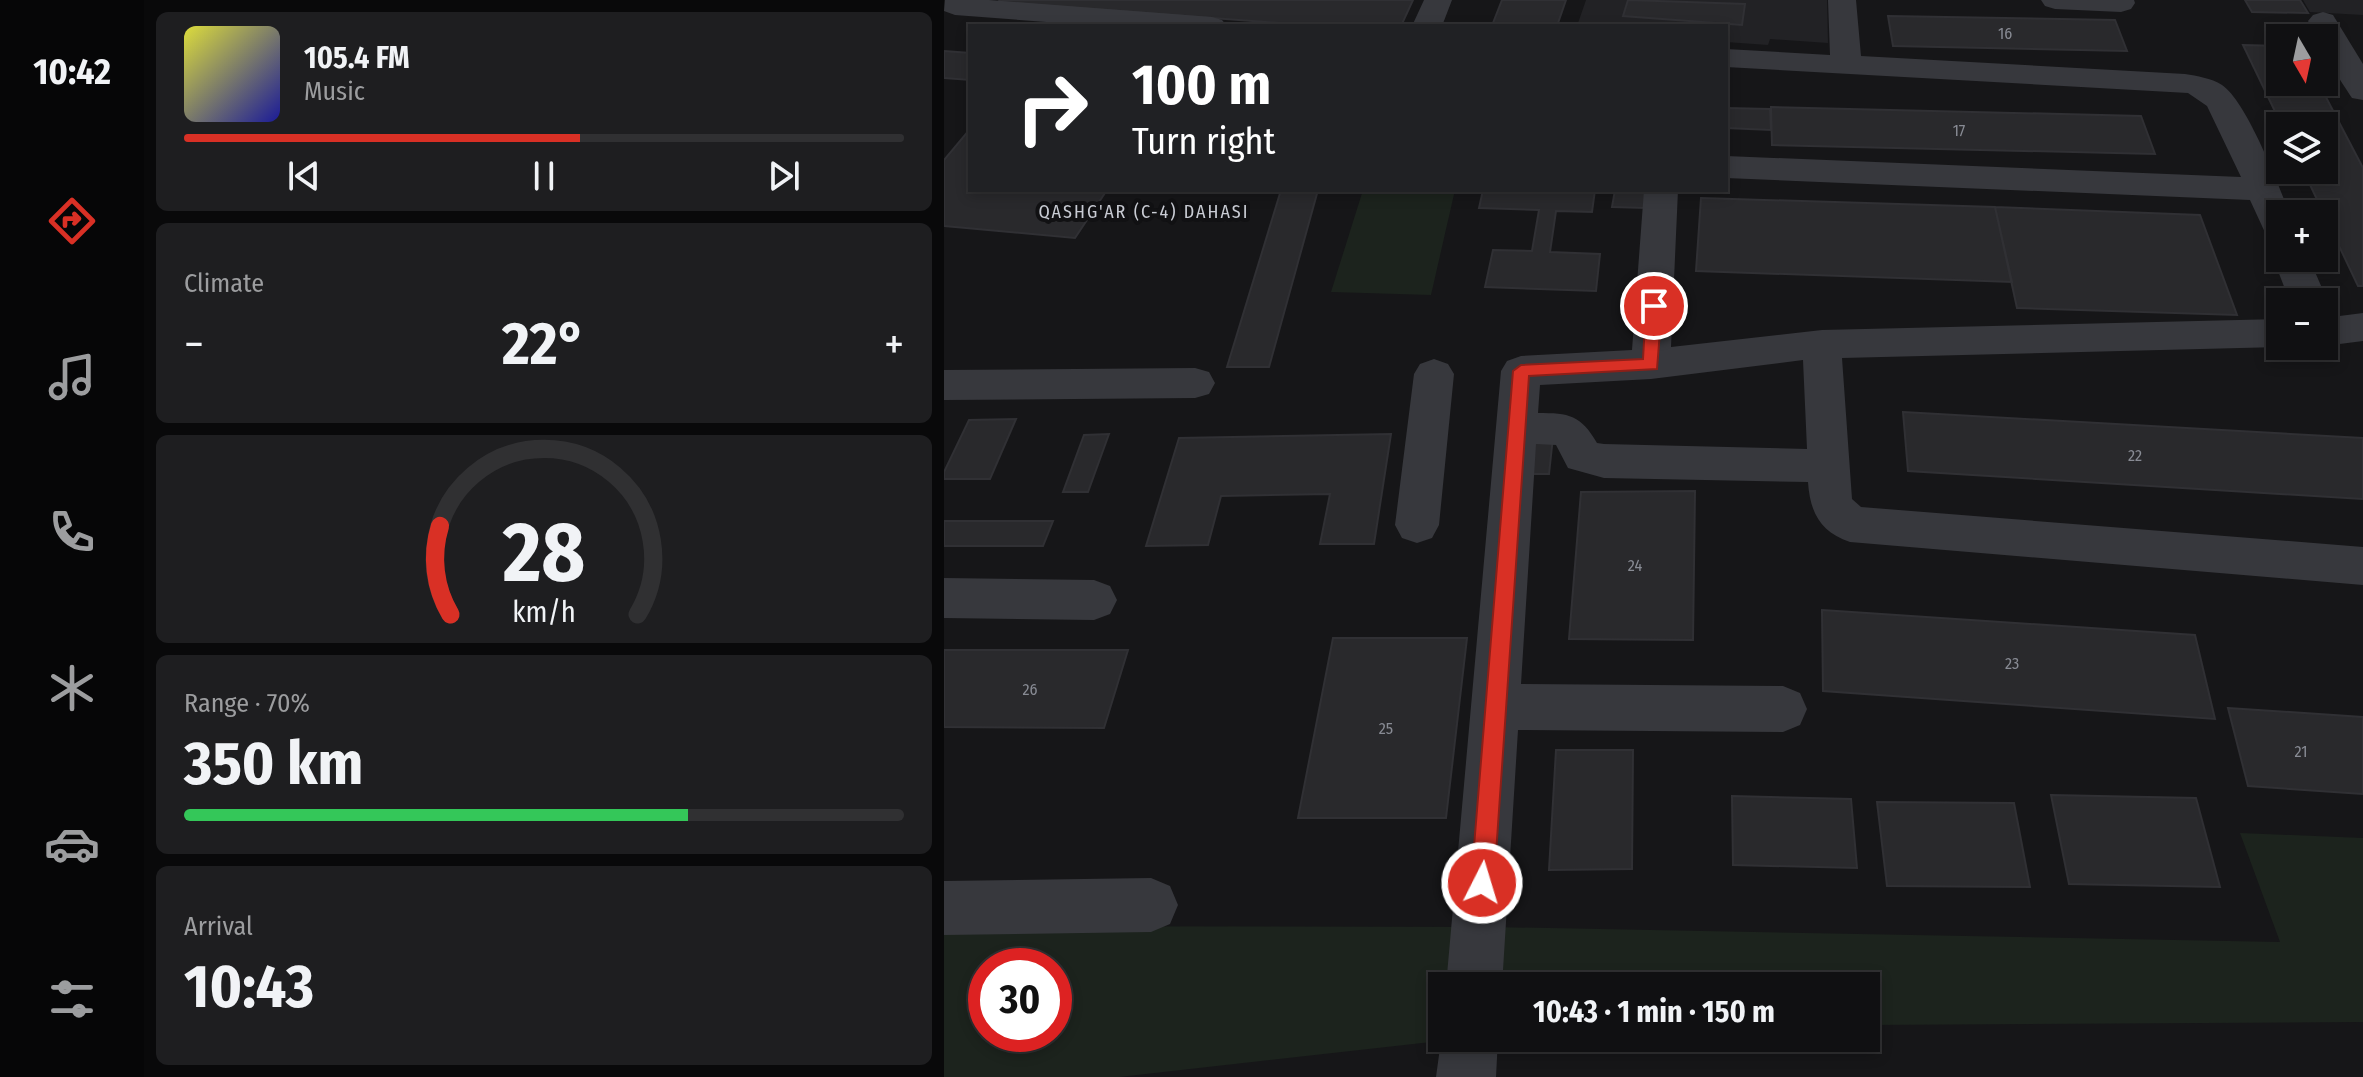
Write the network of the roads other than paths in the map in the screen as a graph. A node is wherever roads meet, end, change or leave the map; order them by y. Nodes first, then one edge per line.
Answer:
1 (1438, 0) edge
2 (1842, 0) edge
3 (2055, 0) edge
4 (2120, 0) edge
5 (953, 4) edge
6 (2323, 21) dead end
7 (1188, 24) edge
8 (1428, 24) edge
9 (1728, 58) edge
10 (1846, 64) junction
11 (2363, 91) edge
12 (1728, 167) edge
13 (2263, 189) junction
14 (1661, 192) edge
15 (2267, 200) edge
16 (2363, 327) edge
17 (2338, 330) edge
18 (2266, 333) edge
19 (1822, 344) junction
20 (1651, 364) junction
21 (1434, 374) dead end
22 (1195, 383) dead end
23 (944, 385) edge
24 (1517, 428) junction
25 (1828, 466) junction
26 (1417, 525) dead end
27 (2363, 566) edge
28 (944, 598) edge
29 (1094, 600) dead end
30 (1497, 707) junction
31 (1783, 709) dead end
32 (1151, 905) dead end
33 (944, 908) edge
34 (1475, 972) edge
35 (1468, 1052) edge
36 (1466, 1077) edge

1 - 8 street
2 - 10 street
3 - 4 street
5 - 7 street
6 - 11 street
9 - 10 street
10 - 13 street
12 - 13 street
13 - 15 street
14 - 20 street
16 - 17 street
18 - 19 street
19 - 20 street
19 - 25 street
20 - 24 street
21 - 26 street
22 - 23 street
24 - 25 street
24 - 30 street
25 - 27 street
28 - 29 street
30 - 31 street
30 - 34 street
32 - 33 street
35 - 36 street

